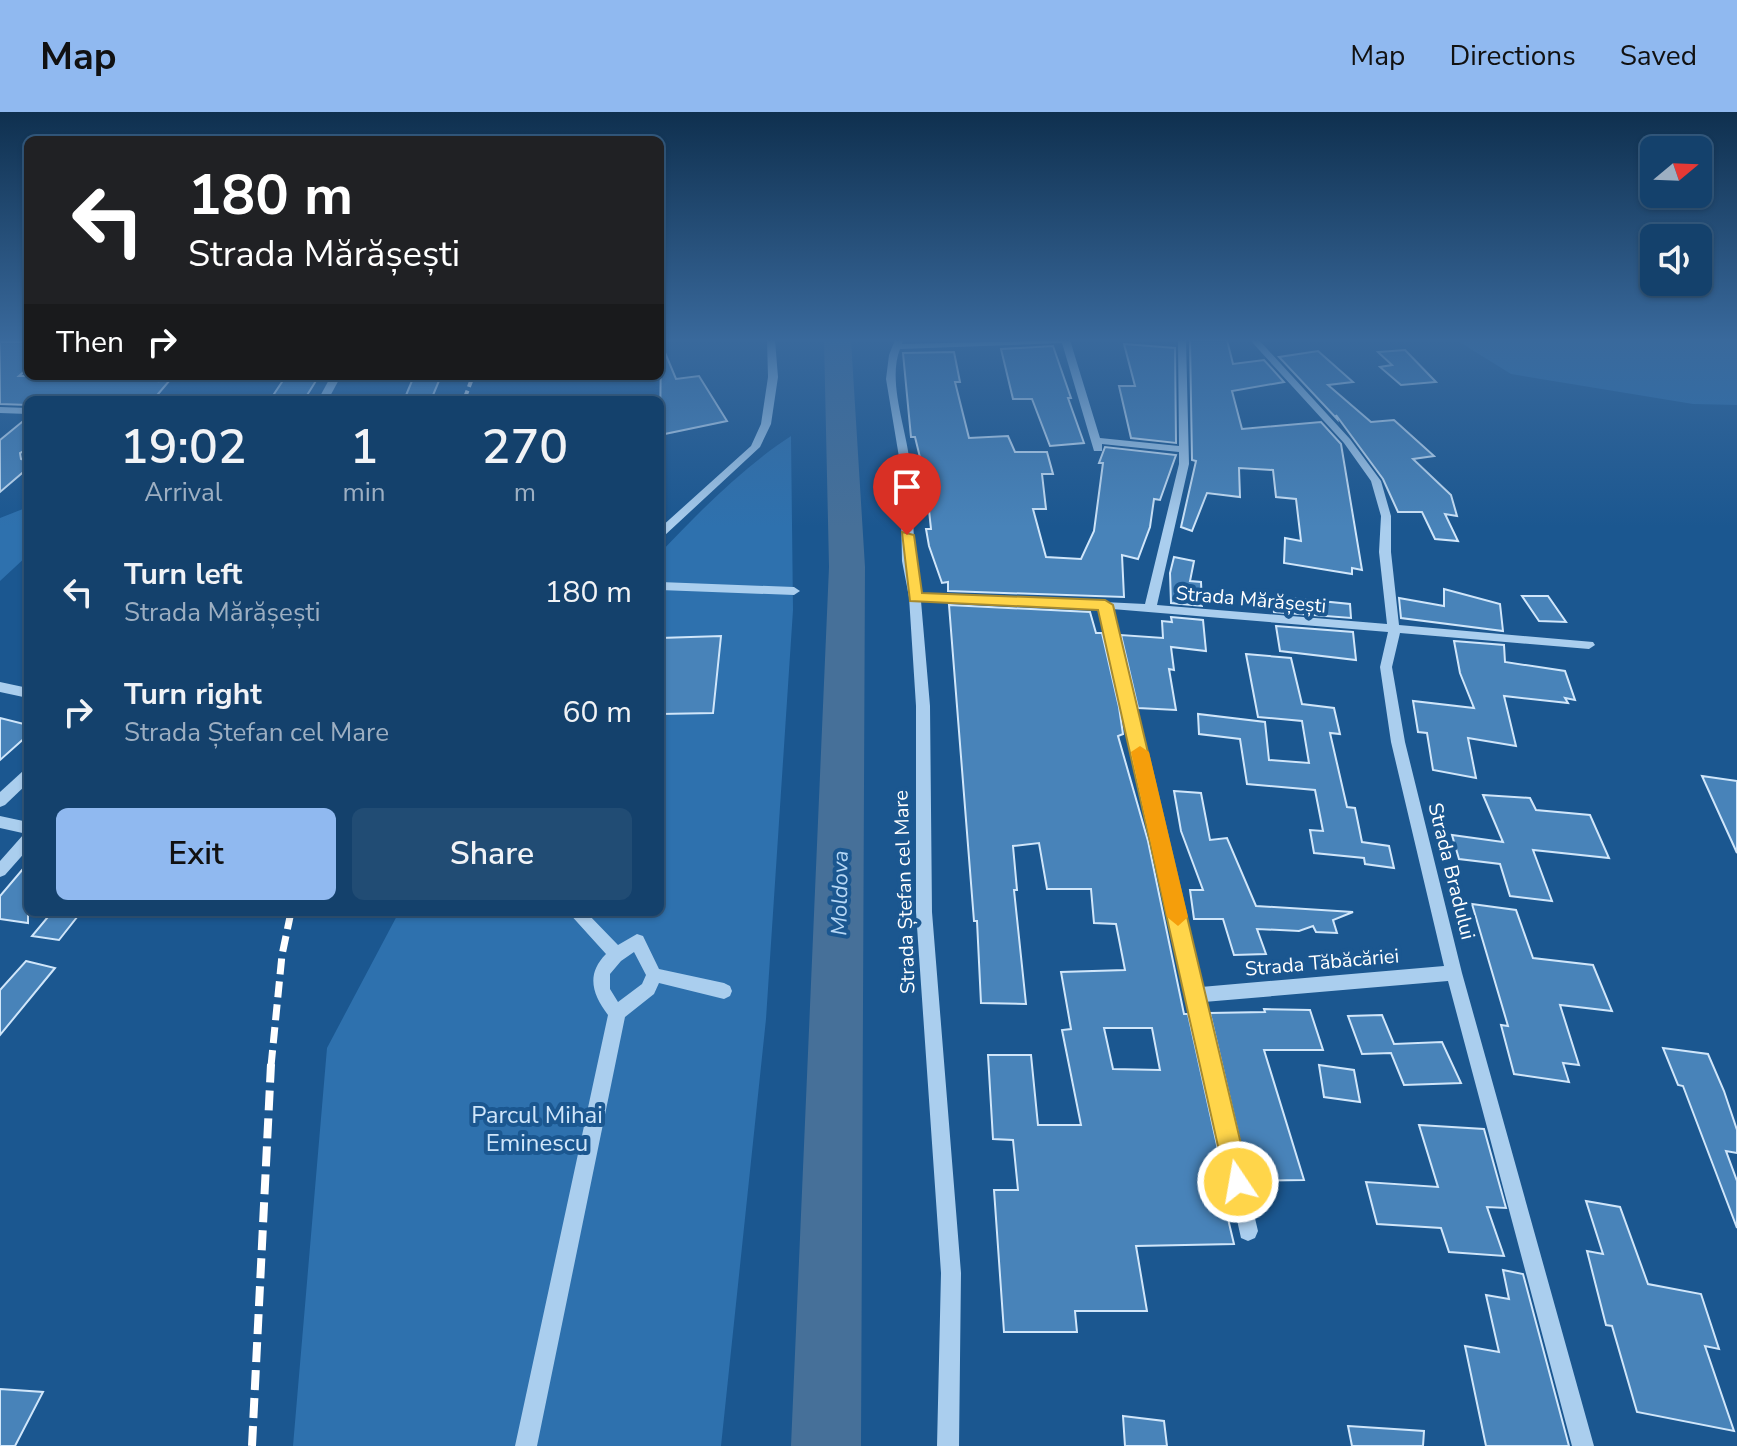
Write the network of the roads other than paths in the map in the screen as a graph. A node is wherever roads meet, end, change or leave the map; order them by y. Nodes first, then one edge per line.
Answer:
1 (769, 402) edge
2 (895, 402) edge
3 (1084, 402) edge
4 (1183, 402) edge
5 (1311, 402) edge
6 (0, 410) edge
7 (24, 411) edge
8 (1184, 450) junction
9 (664, 530) edge
10 (664, 586) edge
11 (794, 591) dead end
12 (915, 597) junction
13 (1105, 605) junction
14 (1150, 610) junction
15 (1394, 631) junction
16 (1589, 645) dead end
17 (0, 687) edge
18 (24, 692) edge
19 (24, 779) edge
20 (0, 801) edge
21 (0, 822) edge
22 (24, 827) edge
23 (24, 844) edge
24 (0, 871) edge
25 (580, 916) edge
26 (617, 954) junction
27 (1454, 973) junction
28 (654, 975) junction
29 (724, 991) dead end
30 (1194, 995) junction
31 (617, 1013) junction
32 (1248, 1231) dead end
33 (526, 1446) edge
34 (948, 1446) edge
35 (1583, 1446) edge

1 - 9 street
2 - 12 street, Strada Ștefan cel Mare
3 - 8 street
4 - 8 street
5 - 15 street, Strada Bradului
6 - 7 street
8 - 14 street
10 - 11 street
12 - 13 street, Strada Mărășești
12 - 34 street, Strada Ștefan cel Mare
13 - 14 street, Strada Mărășești
13 - 30 street
14 - 15 street, Strada Mărășești
15 - 16 street, Strada Mărășești
15 - 27 street, Strada Bradului
17 - 18 street
19 - 20 street
21 - 22 street
23 - 24 street
25 - 26 street
26 - 28 street
26 - 31 street
27 - 30 street, Strada Tăbăcăriei
27 - 35 street, Strada Bradului
28 - 29 street
28 - 31 street
30 - 32 street
31 - 33 street

